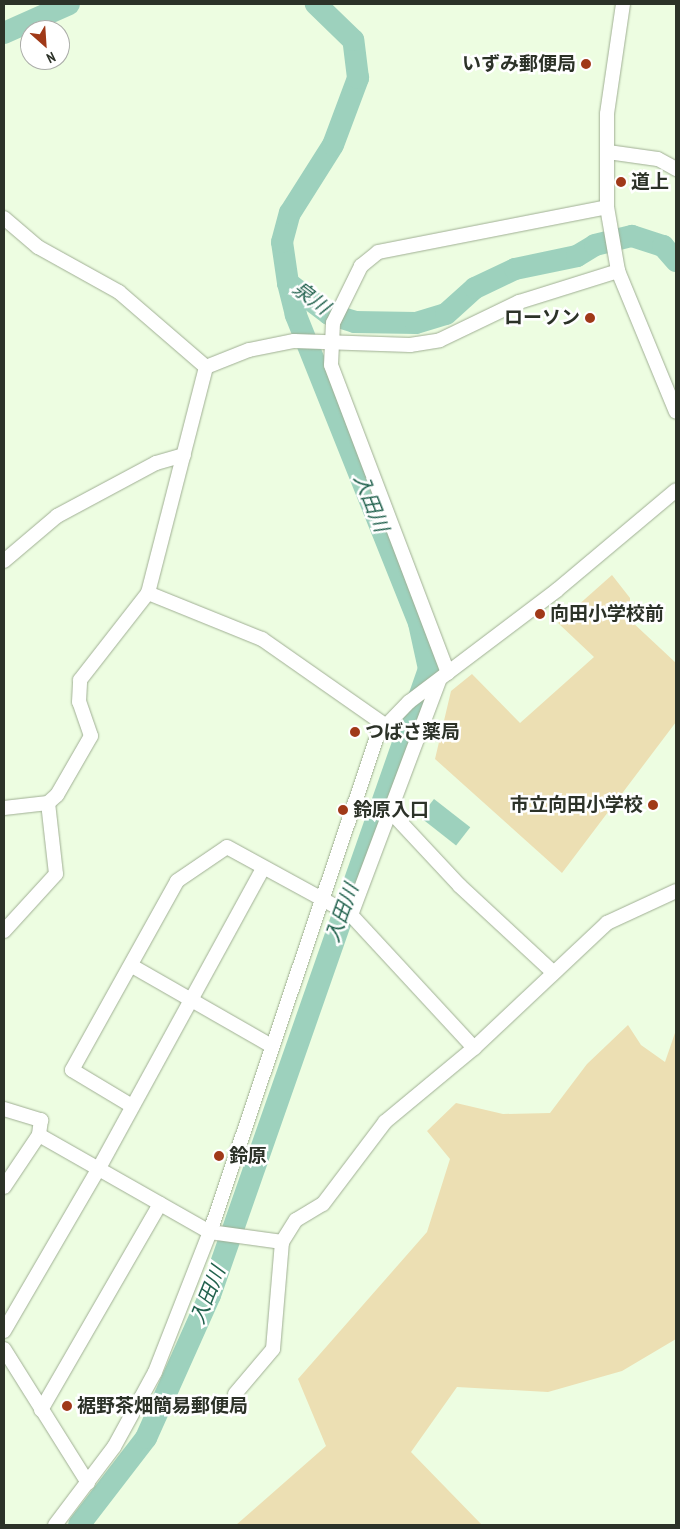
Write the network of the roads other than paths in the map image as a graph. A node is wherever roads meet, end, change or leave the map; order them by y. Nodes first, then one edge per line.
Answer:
1 (623, 4) edge
2 (608, 152) junction
3 (676, 169) edge
4 (608, 214) junction
5 (4, 218) edge
6 (618, 272) junction
7 (324, 342) junction
8 (206, 368) junction
9 (676, 408) edge
10 (184, 455) junction
11 (676, 490) edge
12 (4, 561) edge
13 (148, 593) junction
14 (443, 677) junction
15 (385, 725) junction
16 (48, 803) junction
17 (4, 808) edge
18 (390, 811) junction
19 (263, 868) junction
20 (676, 891) edge
21 (327, 904) junction
22 (349, 914) junction
23 (4, 931) edge
24 (132, 966) junction
25 (553, 972) junction
26 (193, 998) junction
27 (270, 1045) junction
28 (474, 1048) junction
29 (132, 1106) junction
30 (4, 1110) edge
31 (39, 1135) junction
32 (99, 1168) junction
33 (4, 1187) edge
34 (160, 1204) junction
35 (210, 1232) junction
36 (282, 1242) junction
37 (4, 1331) edge
38 (4, 1349) edge
39 (235, 1394) dead end
40 (42, 1410) junction
41 (88, 1483) junction
42 (55, 1525) edge

1 - 2 street
2 - 3 street
2 - 4 street
4 - 6 street
4 - 7 street
5 - 8 street
6 - 7 street
6 - 9 street
7 - 8 street
7 - 14 street
8 - 10 street
10 - 12 street
10 - 13 street
11 - 14 street
13 - 15 street
13 - 16 street
14 - 15 street
14 - 18 street
15 - 21 street
16 - 17 street
16 - 23 street
18 - 22 street
18 - 25 street
19 - 21 street
19 - 24 street
19 - 26 street
20 - 25 street
21 - 22 street
21 - 27 street
22 - 28 street
24 - 26 street
24 - 29 street
25 - 28 street
26 - 27 street
26 - 29 street
27 - 35 street
28 - 36 street
29 - 32 street
30 - 31 street
31 - 32 street
31 - 33 street
32 - 34 street
32 - 37 street
34 - 35 street
34 - 40 street
35 - 36 street
35 - 41 street
36 - 39 street
38 - 40 street
40 - 41 street
41 - 42 street

